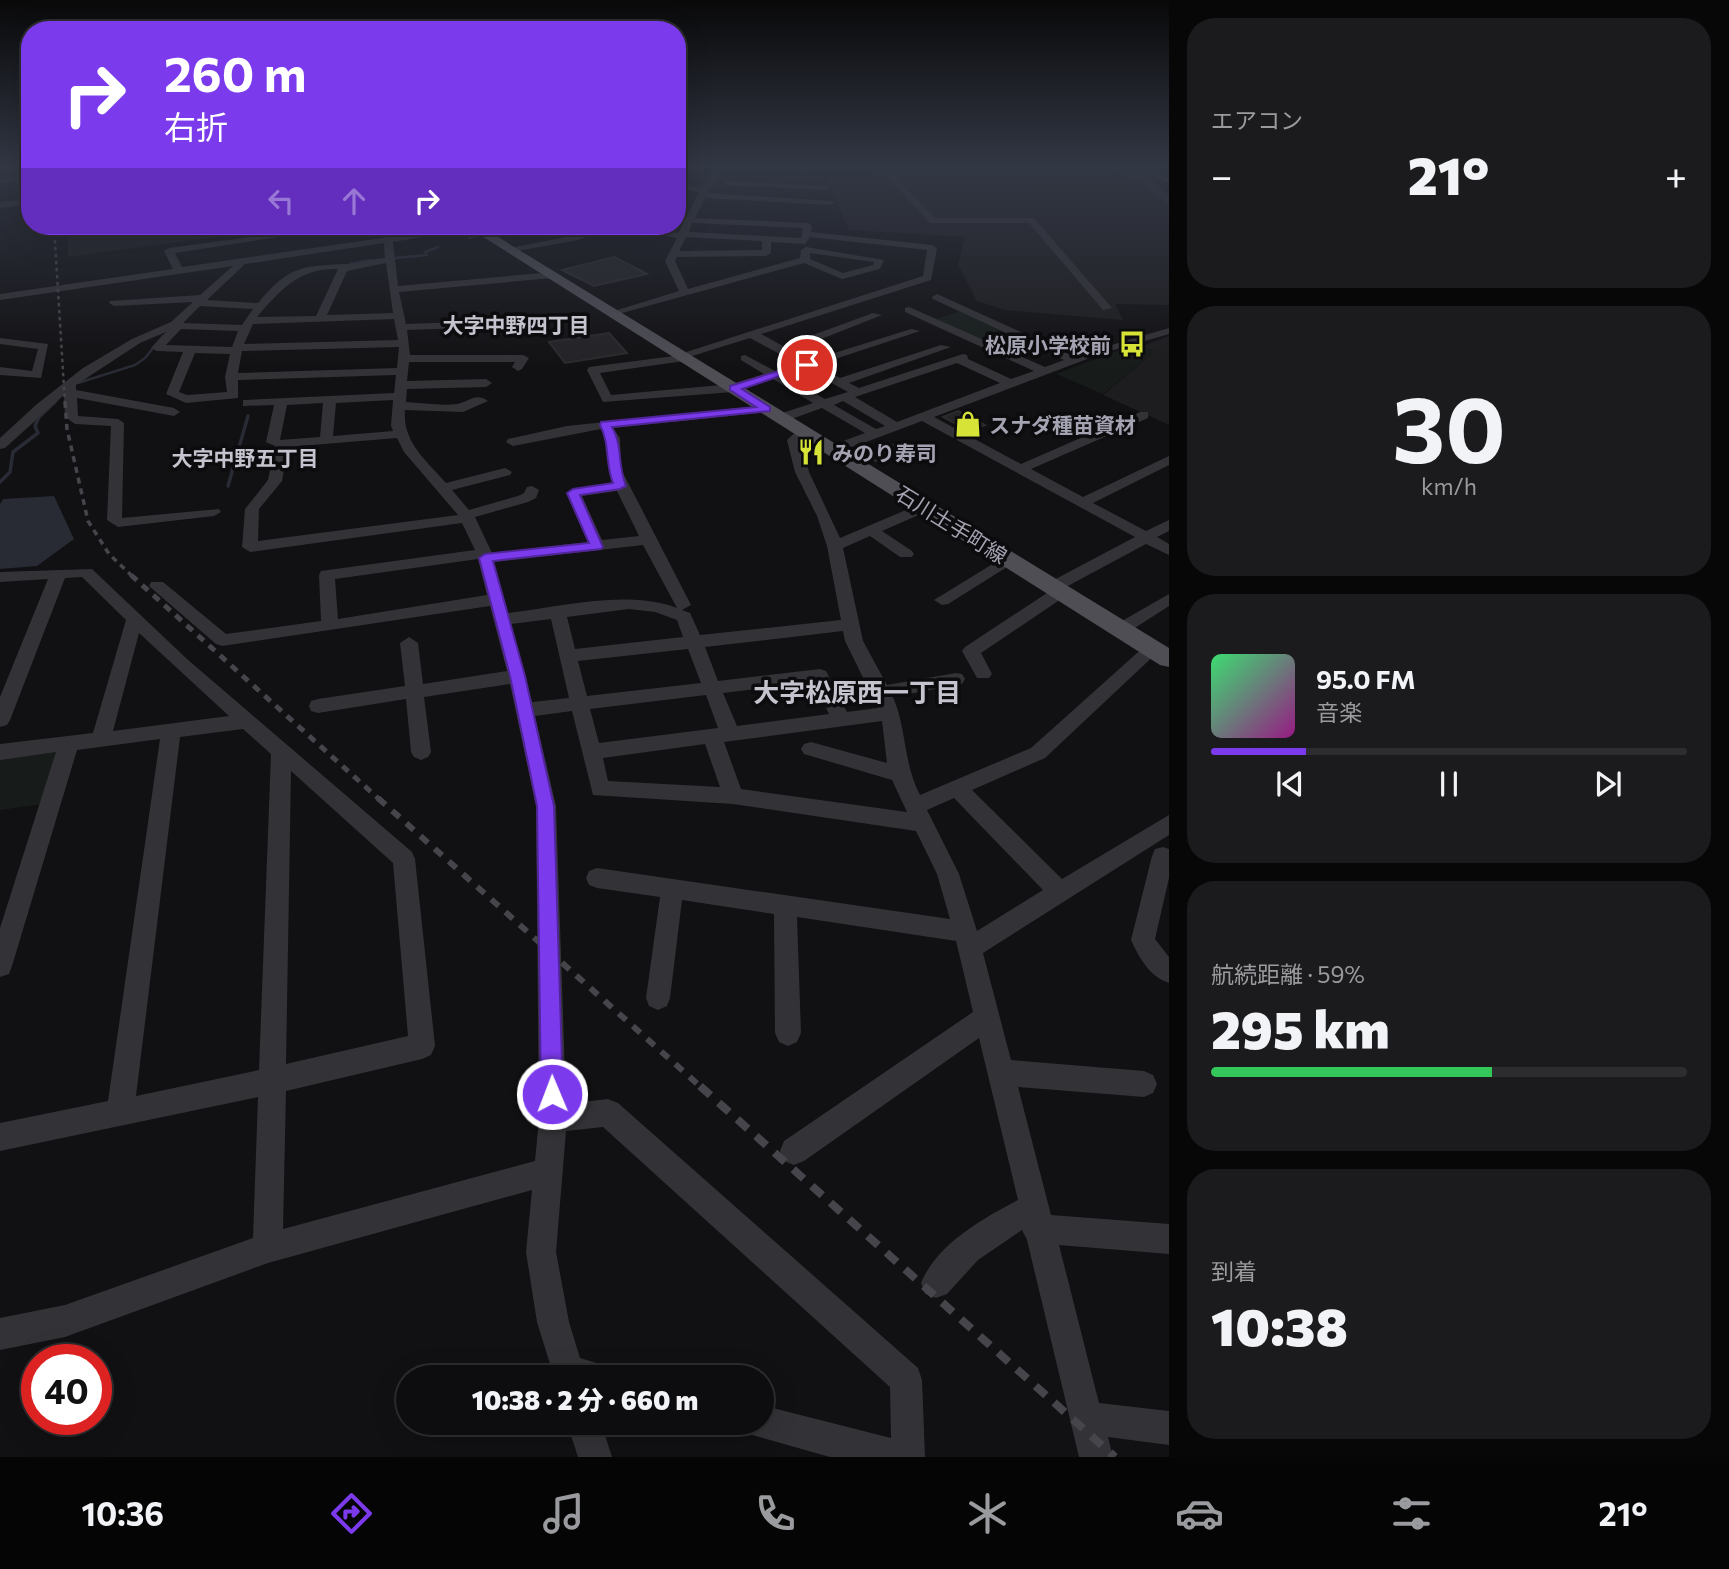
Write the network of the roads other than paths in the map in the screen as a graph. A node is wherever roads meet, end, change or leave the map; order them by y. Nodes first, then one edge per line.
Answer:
1 (806, 233) edge
2 (825, 233) edge
3 (1042, 233) edge
4 (287, 235) edge
5 (434, 235) edge
6 (488, 235) edge
7 (584, 235) edge
8 (681, 235) joint
9 (767, 239) junction
10 (388, 240) junction
11 (233, 243) junction
12 (885, 243) junction
13 (511, 249) junction
14 (674, 254) junction
15 (390, 260) junction
16 (805, 260) junction
17 (879, 260) junction
18 (242, 262) junction
19 (346, 267) junction
20 (179, 271) junction
21 (553, 275) junction
22 (694, 278) dead end
23 (681, 281) junction
24 (215, 288) junction
25 (393, 289) junction
26 (174, 291) dead end
27 (685, 293) junction
28 (0, 297) edge
29 (936, 297) dead end
30 (202, 300) junction
31 (114, 303) dead end
32 (261, 306) junction
33 (1107, 308) dead end
34 (908, 310) dead end
35 (615, 314) junction
36 (877, 315) dead end
37 (319, 320) junction
38 (400, 322) junction
39 (518, 323) dead end
40 (247, 324) junction
41 (177, 325) junction
42 (915, 331) dead end
43 (1169, 331) edge
44 (752, 334) junction
45 (0, 341) edge
46 (404, 342) junction
47 (945, 347) dead end
48 (191, 348) junction
49 (238, 349) junction
50 (781, 351) junction
51 (682, 357) junction
52 (745, 358) dead end
53 (1073, 360) junction
54 (404, 365) junction
55 (807, 365) junction
56 (518, 367) dead end
57 (0, 371) edge
58 (1044, 371) junction
59 (775, 375) junction
60 (231, 380) junction
61 (839, 382) junction
62 (486, 383) dead end
63 (1011, 384) junction
64 (71, 388) junction
65 (733, 388) junction
66 (859, 393) junction
67 (400, 396) junction
68 (845, 397) junction
69 (330, 400) junction
70 (482, 401) dead end
71 (281, 402) junction
72 (247, 403) dead end
73 (823, 404) junction
74 (766, 409) junction
75 (174, 412) dead end
76 (1144, 415) dead end
77 (923, 416) junction
78 (781, 418) junction
79 (605, 425) junction
80 (895, 426) junction
81 (804, 432) junction
82 (400, 434) junction
83 (875, 434) junction
84 (326, 440) junction
85 (513, 442) dead end
86 (282, 444) junction
87 (0, 445) edge
88 (832, 450) junction
89 (1169, 460) edge
90 (1020, 469) junction
91 (505, 472) dead end
92 (620, 486) junction
93 (445, 488) junction
94 (532, 490) dead end
95 (1082, 503) junction
96 (925, 507) junction
97 (215, 512) dead end
98 (467, 516) junction
99 (1169, 525) edge
100 (872, 530) junction
101 (1146, 537) junction
102 (648, 540) junction
103 (835, 546) junction
104 (597, 547) junction
105 (1169, 550) edge
106 (906, 554) dead end
107 (485, 556) junction
108 (1009, 559) junction
109 (59, 573) junction
110 (0, 578) edge
111 (157, 586) dead end
112 (1057, 589) junction
113 (498, 599) junction
114 (1169, 599) edge
115 (942, 600) dead end
116 (683, 605) dead end
117 (558, 612) junction
118 (503, 619) junction
119 (134, 620) junction
120 (852, 624) junction
121 (330, 626) junction
122 (1121, 629) junction
123 (409, 643) dead end
124 (696, 643) junction
125 (1161, 654) edge
126 (570, 656) junction
127 (983, 674) dead end
128 (517, 676) junction
129 (956, 679) dead end
130 (713, 688) junction
131 (414, 692) junction
132 (580, 703) junction
133 (886, 703) junction
134 (318, 706) dead end
135 (525, 710) junction
136 (841, 719) junction
137 (0, 720) edge
138 (247, 721) junction
139 (171, 730) junction
140 (721, 735) junction
141 (101, 739) junction
142 (69, 743) junction
143 (811, 748) dead end
144 (0, 752) edge
145 (281, 752) junction
146 (421, 752) dead end
147 (591, 752) junction
148 (899, 774) junction
149 (957, 788) junction
150 (733, 796) junction
151 (919, 814) junction
152 (1169, 824) edge
153 (1144, 841) junction
154 (1166, 858) edge
155 (597, 878) dead end
156 (672, 889) junction
157 (1060, 892) junction
158 (785, 905) junction
159 (968, 940) junction
160 (0, 966) edge
161 (1169, 972) edge
162 (658, 998) dead end
163 (988, 1018) junction
164 (788, 1033) dead end
165 (1000, 1072) junction
166 (272, 1081) junction
167 (1144, 1084) dead end
168 (120, 1111) junction
169 (553, 1119) junction
170 (0, 1137) edge
171 (794, 1151) dead end
172 (547, 1172) junction
173 (1035, 1218) junction
174 (1169, 1239) edge
175 (268, 1248) junction
176 (936, 1283) dead end
177 (0, 1334) edge
178 (572, 1365) edge
179 (1087, 1418) junction
180 (774, 1425) edge
181 (1169, 1428) edge
182 (588, 1435) edge
183 (595, 1457) edge
184 (896, 1457) edge
185 (908, 1457) edge
186 (1096, 1457) edge

1 - 9 street
2 - 12 street
3 - 33 street
4 - 11 street
5 - 10 street
6 - 13 main road, 石川土手町線
7 - 13 street
8 - 9 street
8 - 14 street
9 - 14 street
10 - 15 street
10 - 18 street
11 - 18 street
11 - 20 street
12 - 17 street
12 - 44 street
13 - 21 main road, 石川土手町線
14 - 23 street
15 - 19 street
15 - 25 street
16 - 17 street
16 - 17 street
16 - 27 street
18 - 20 street
18 - 24 street
19 - 32 street
19 - 37 street
20 - 28 street
21 - 25 street
21 - 35 main road, 石川土手町線
22 - 23 street
23 - 27 street
24 - 26 street
24 - 30 street
25 - 38 street
27 - 35 street
29 - 53 street
30 - 31 street
30 - 32 street
30 - 41 street
32 - 40 street
34 - 58 street
35 - 51 main road, 石川土手町線
36 - 50 street
37 - 38 street
37 - 40 street
38 - 39 street
38 - 46 street
40 - 41 street
40 - 49 street
41 - 48 street
41 - 64 street
42 - 55 street
43 - 53 street
44 - 50 street
44 - 51 street
45 - 57 street
46 - 49 street
46 - 54 street
47 - 61 street
48 - 49 street
48 - 60 street
49 - 60 street
50 - 55 street
51 - 65 main road, 石川土手町線
51 - 65 street
52 - 59 street
53 - 58 street
54 - 56 street
54 - 60 street
54 - 67 street
55 - 59 street
55 - 61 street
58 - 63 street
59 - 65 street
59 - 73 street
61 - 66 street
62 - 67 street
63 - 66 street
63 - 77 street
64 - 75 street
64 - 87 street
64 - 97 street
65 - 74 main road, 石川土手町線
66 - 68 street
67 - 69 street
67 - 70 street
67 - 82 street
68 - 73 street
68 - 80 street
69 - 71 street
69 - 84 street
71 - 72 street
71 - 86 street
73 - 78 street
73 - 83 street
74 - 78 main road, 石川土手町線
74 - 79 street
76 - 90 street
77 - 80 street
77 - 90 street
78 - 81 main road, 石川土手町線
79 - 85 street
79 - 92 street
80 - 83 street
81 - 88 main road, 石川土手町線
81 - 103 street
82 - 84 street
82 - 93 street
83 - 88 street
84 - 86 street
86 - 98 street
88 - 96 main road, 石川土手町線
89 - 95 street
90 - 95 street
91 - 93 street
92 - 102 street
92 - 104 street
93 - 98 street
94 - 98 street
95 - 101 street
96 - 100 street
96 - 108 main road, 石川土手町線
98 - 107 street
99 - 101 street
100 - 103 street
100 - 106 street
101 - 105 street
101 - 112 street
102 - 104 street
102 - 116 street
103 - 120 street
104 - 107 street
107 - 113 street
107 - 121 street
108 - 112 main road, 石川土手町線
108 - 115 street
109 - 110 street
109 - 119 street
109 - 137 street
111 - 121 street
112 - 122 main road, 石川土手町線
112 - 127 street
113 - 118 street
113 - 121 street
114 - 122 street
117 - 118 street
117 - 124 street
117 - 126 street
118 - 128 street
119 - 138 street
119 - 141 street
120 - 124 street
120 - 133 street
122 - 125 main road, 石川土手町線
123 - 131 street
124 - 126 street
124 - 130 street
125 - 149 street
126 - 132 street
128 - 131 street
128 - 135 street
129 - 133 street
130 - 132 street
130 - 136 street
130 - 140 street
131 - 134 street
131 - 146 street
132 - 135 street
132 - 147 street
133 - 136 street
133 - 148 street
135 - 169 street
136 - 140 street
138 - 139 street
138 - 145 street
139 - 141 street
139 - 168 street
140 - 147 street
140 - 150 street
141 - 142 street
142 - 144 street
142 - 160 street
143 - 148 street
145 - 166 street
145 - 166 street
147 - 150 street
148 - 151 street
149 - 151 street
149 - 157 street
150 - 151 street
151 - 159 street
152 - 153 street
153 - 154 street
153 - 157 street
154 - 161 street
155 - 156 street
156 - 158 street
156 - 162 street
157 - 159 street
158 - 159 street
158 - 164 street
159 - 163 street
163 - 165 street
163 - 171 street
165 - 167 street
165 - 173 street
166 - 168 street
166 - 175 street
168 - 170 street
169 - 172 street
169 - 185 street
172 - 175 street
172 - 178 street
173 - 174 street
173 - 176 street
173 - 179 street
175 - 177 street
179 - 181 street
179 - 186 street
180 - 184 street
182 - 183 street

